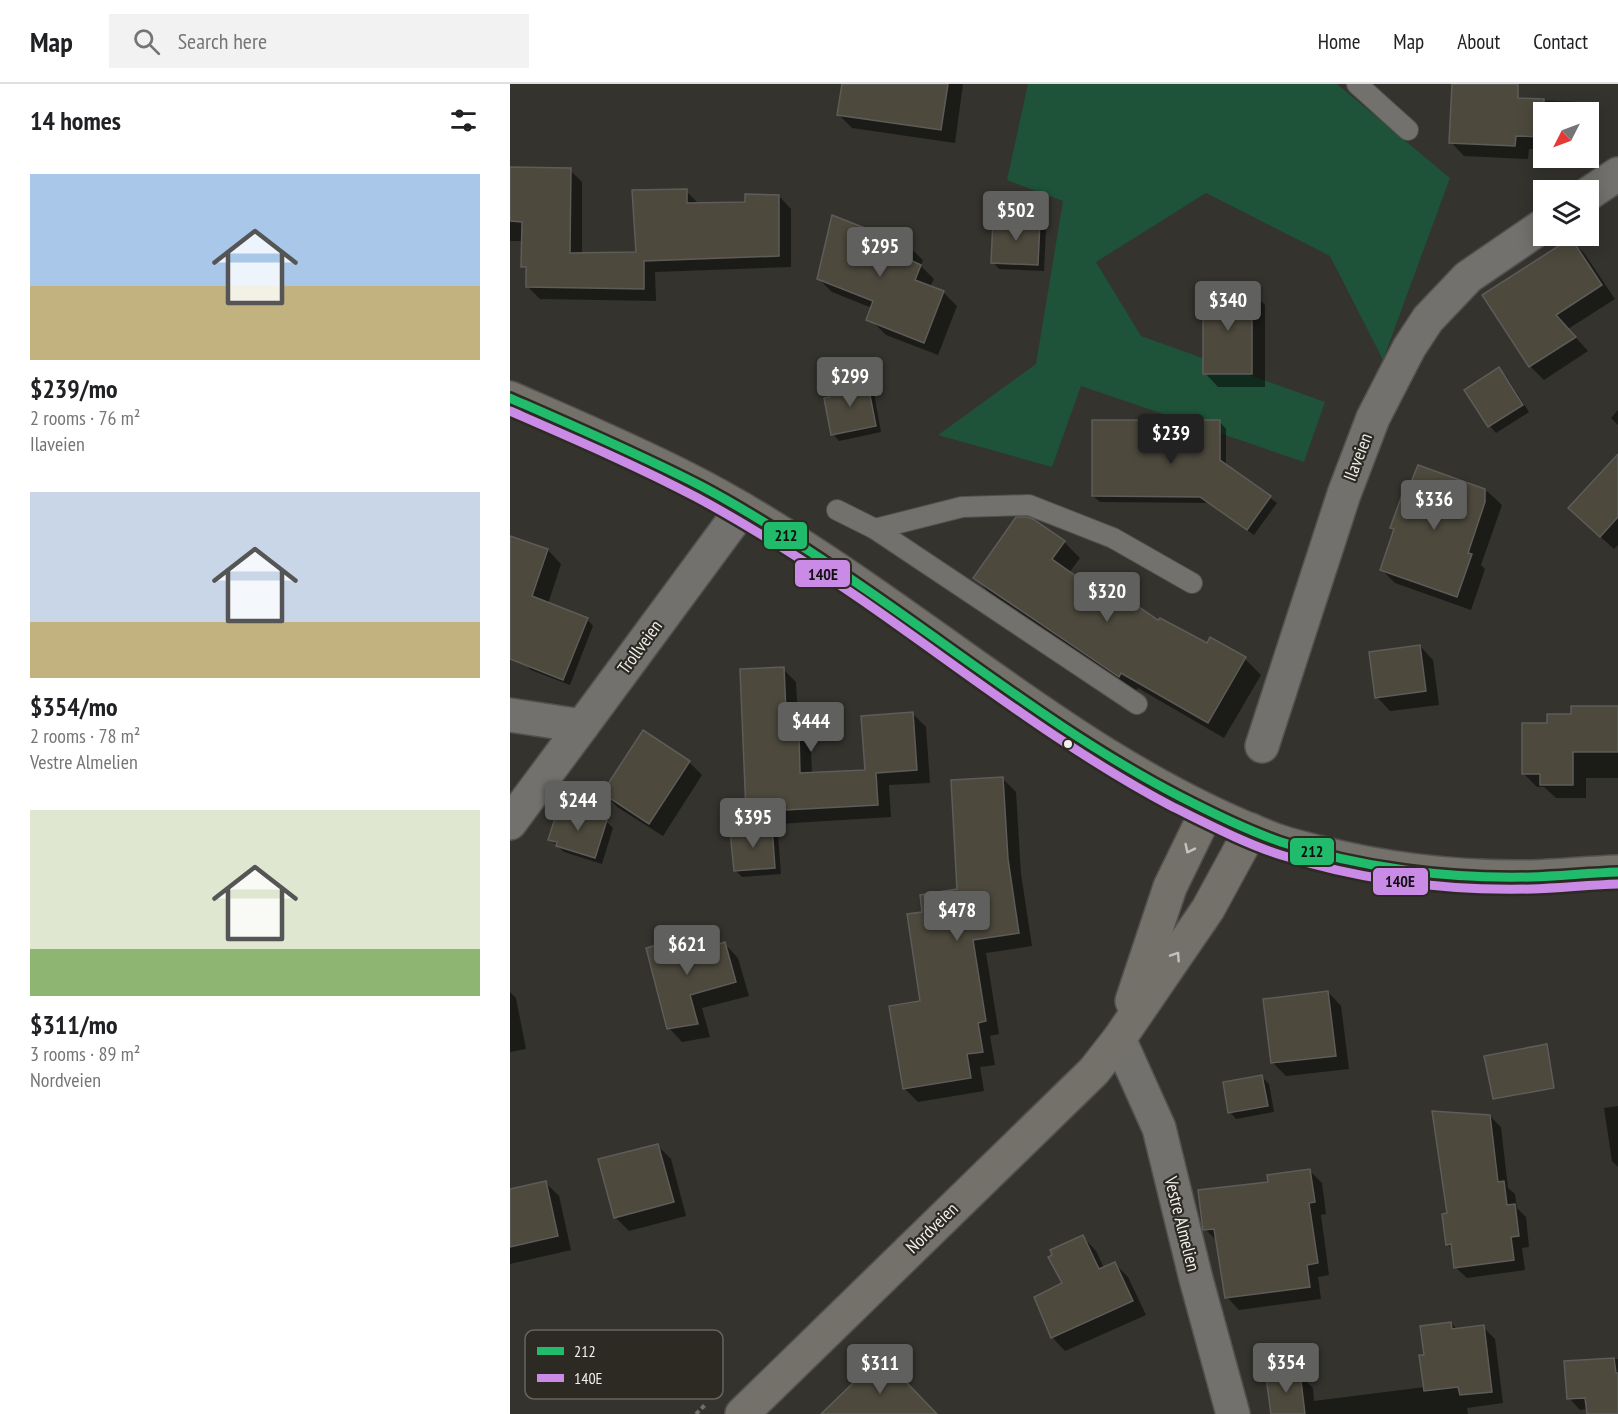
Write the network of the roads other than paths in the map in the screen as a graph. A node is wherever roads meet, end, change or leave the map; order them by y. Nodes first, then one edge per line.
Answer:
1 (1357, 84) edge
2 (1408, 130) dead end
3 (1618, 174) edge
4 (1599, 187) edge
5 (1533, 232) edge
6 (510, 398) edge
7 (742, 509) junction
8 (837, 510) dead end
9 (875, 529) junction
10 (1192, 583) dead end
11 (1137, 704) dead end
12 (510, 716) edge
13 (582, 726) junction
14 (1262, 746) dead end
15 (1207, 811) junction
16 (510, 823) edge
17 (1251, 830) junction
18 (1618, 872) edge
19 (1119, 1039) junction
20 (742, 1414) edge
21 (1233, 1414) edge

1 - 2 lane
3 - 4 street
5 - 14 street, Ilaveien
6 - 7 main road
7 - 13 street, Trollveien
7 - 15 main road
8 - 9 lane
9 - 10 lane
9 - 11 lane
12 - 13 street
13 - 16 street, Trollveien
15 - 17 main road
15 -> 19 main road, Nordveien
17 - 18 main road
19 -> 17 main road, Nordveien
19 - 20 main road, Nordveien
19 - 21 street, Vestre Almelien

